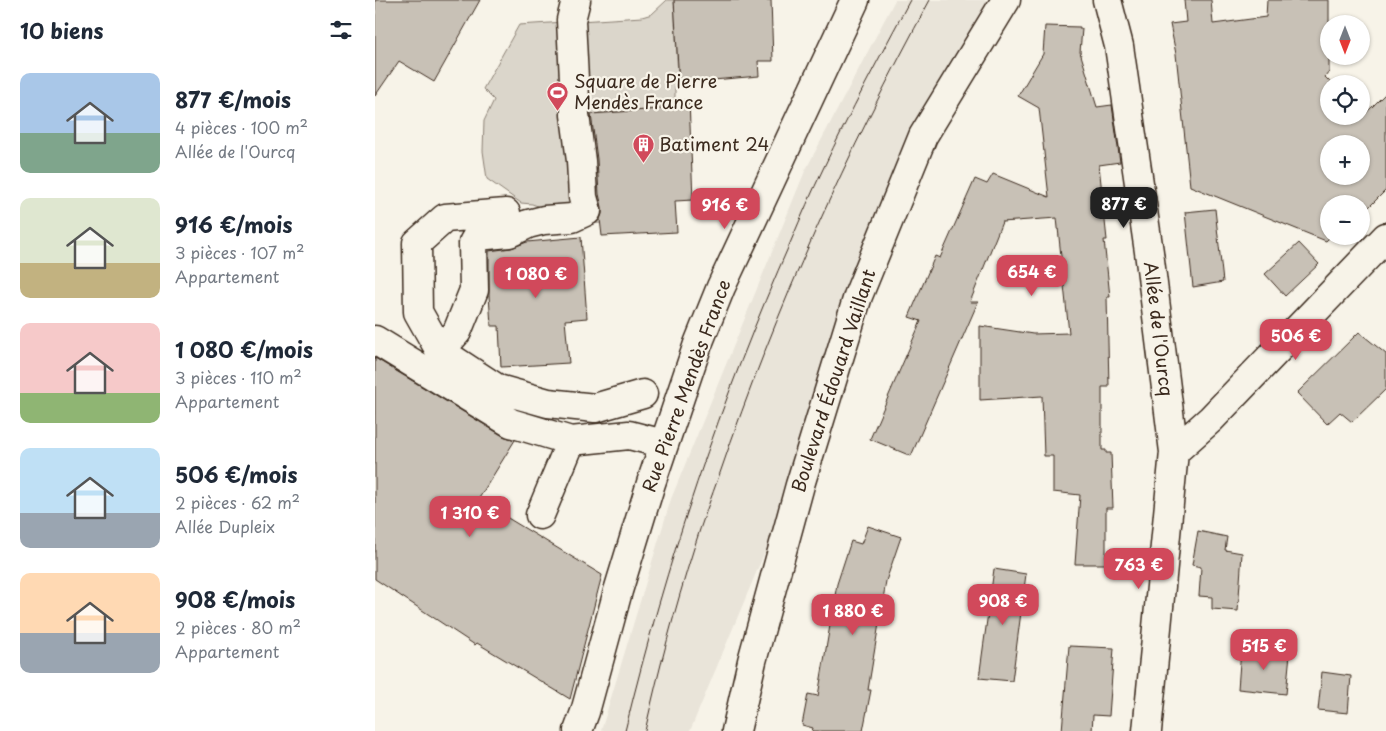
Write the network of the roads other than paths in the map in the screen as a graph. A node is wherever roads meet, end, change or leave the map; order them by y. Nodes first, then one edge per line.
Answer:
1 (855, 0) edge
2 (1006, 0) edge
3 (1107, 0) edge
4 (574, 10) edge
5 (506, 213) dead end
6 (1386, 237) edge
7 (375, 340) edge
8 (440, 351) junction
9 (643, 394) dead end
10 (571, 441) junction
11 (664, 444) junction
12 (1174, 452) junction
13 (540, 515) dead end
14 (737, 729) edge
15 (578, 731) edge
16 (1147, 731) edge

1 - 11 street, Rue Pierre Mendès France
2 - 14 street, Boulevard Édouard Vaillant
3 - 12 street, Allée de l'Ourcq
4 - 8 street
5 - 8 street
6 - 12 street
7 - 10 street
8 - 9 street
10 - 11 street
10 - 13 street
11 - 15 street, Rue Pierre Mendès France
12 - 16 street, Allée de l'Ourcq

